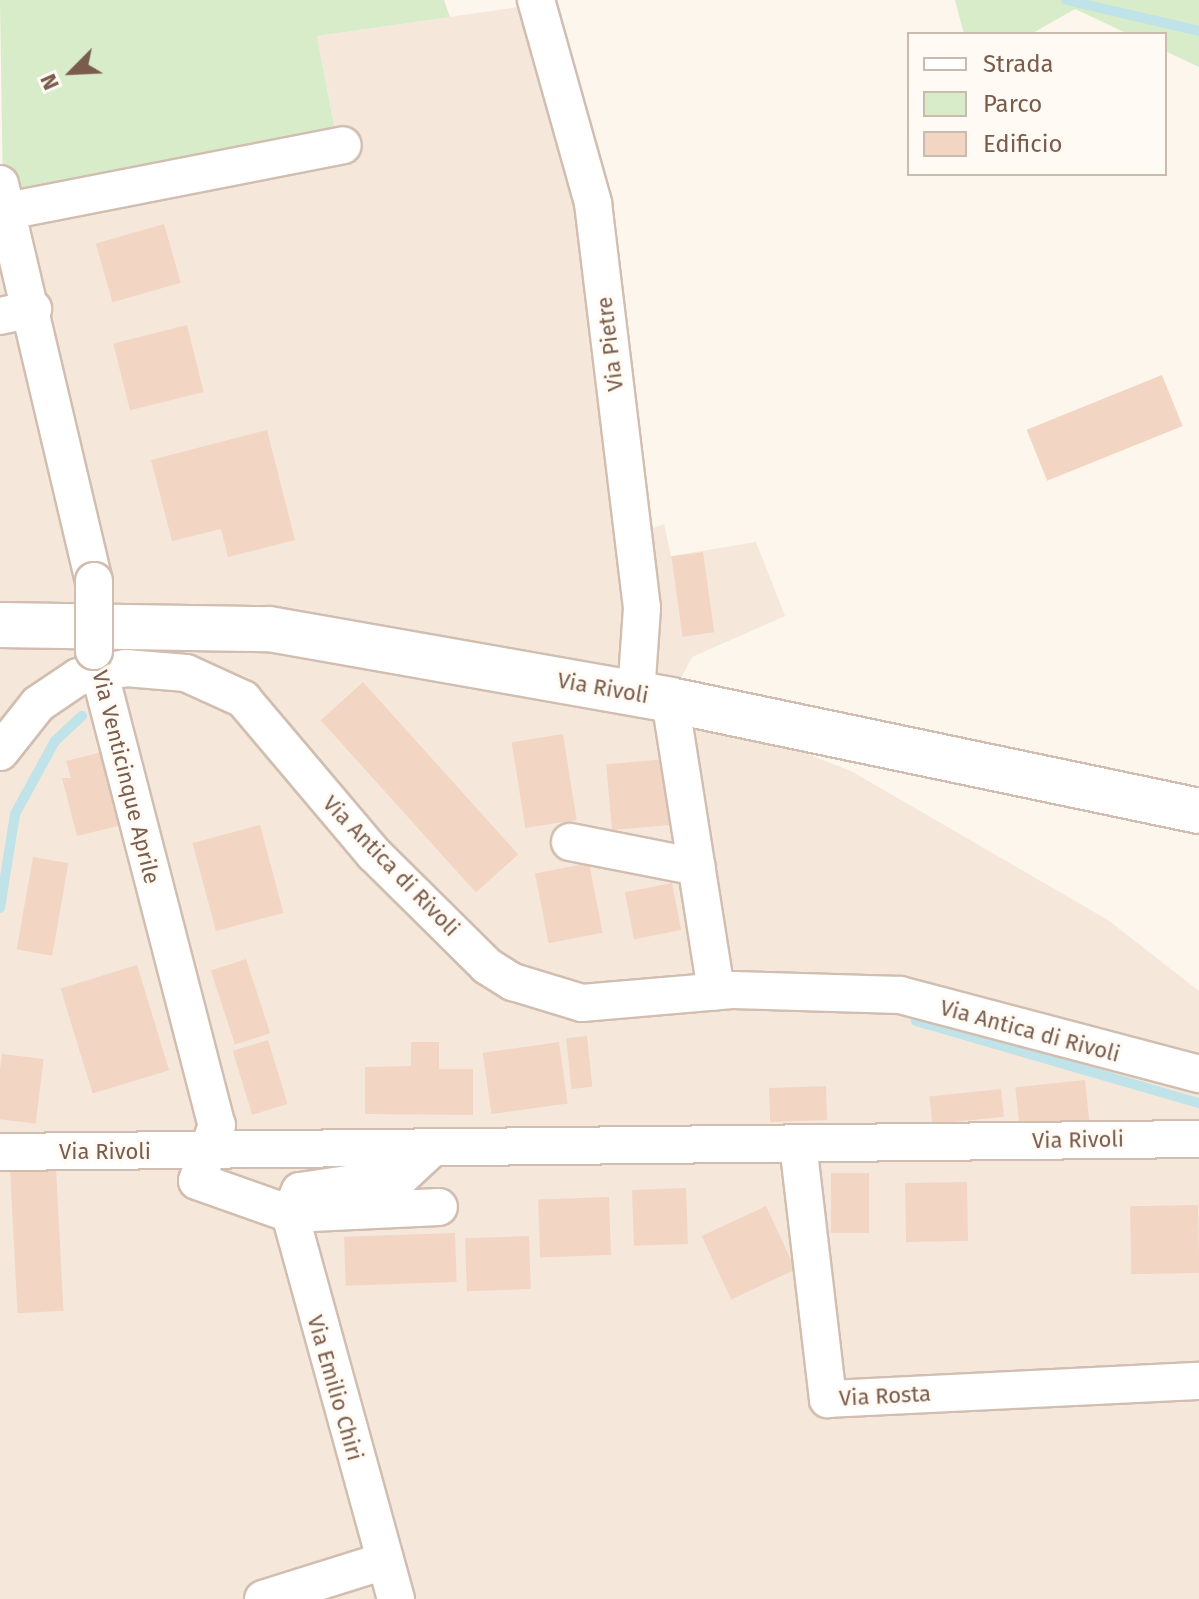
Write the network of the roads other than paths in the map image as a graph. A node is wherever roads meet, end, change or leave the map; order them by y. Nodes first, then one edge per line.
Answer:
1 (536, 0) edge
2 (343, 145) dead end
3 (4, 197) edge
4 (16, 312) edge
5 (0, 625) edge
6 (96, 662) junction
7 (653, 697) junction
8 (0, 752) edge
9 (1199, 811) edge
10 (570, 842) dead end
11 (697, 867) junction
12 (716, 991) junction
13 (1199, 1074) edge
14 (1199, 1139) edge
15 (798, 1144) junction
16 (429, 1151) junction
17 (0, 1152) edge
18 (210, 1152) junction
19 (439, 1207) dead end
20 (290, 1214) junction
21 (1199, 1381) edge
22 (384, 1561) junction
23 (263, 1599) edge
24 (396, 1599) edge

1 - 7 street, Via Pietre
2 - 3 street, Via Venticinque Aprile
3 - 4 street, Via Venticinque Aprile
4 - 6 street, Via Venticinque Aprile, bridge
5 - 7 street, Via Rivoli
6 - 8 street
6 - 12 street, Via Antica di Rivoli
6 - 18 street, Via Venticinque Aprile
7 - 9 street, Via Rivoli
7 - 11 street
10 - 11 street
11 - 12 street
12 - 13 street, Via Antica di Rivoli
14 - 15 street, Via Rivoli
15 - 16 street, Via Rivoli
15 - 21 street, Via Rosta
16 - 18 street, Via Rivoli
16 - 20 street
17 - 18 street, Via Rivoli
18 - 20 street
19 - 20 street
20 - 22 street, Via Emilio Chiri
22 - 23 street
22 - 24 street, Via Emilio Chiri

